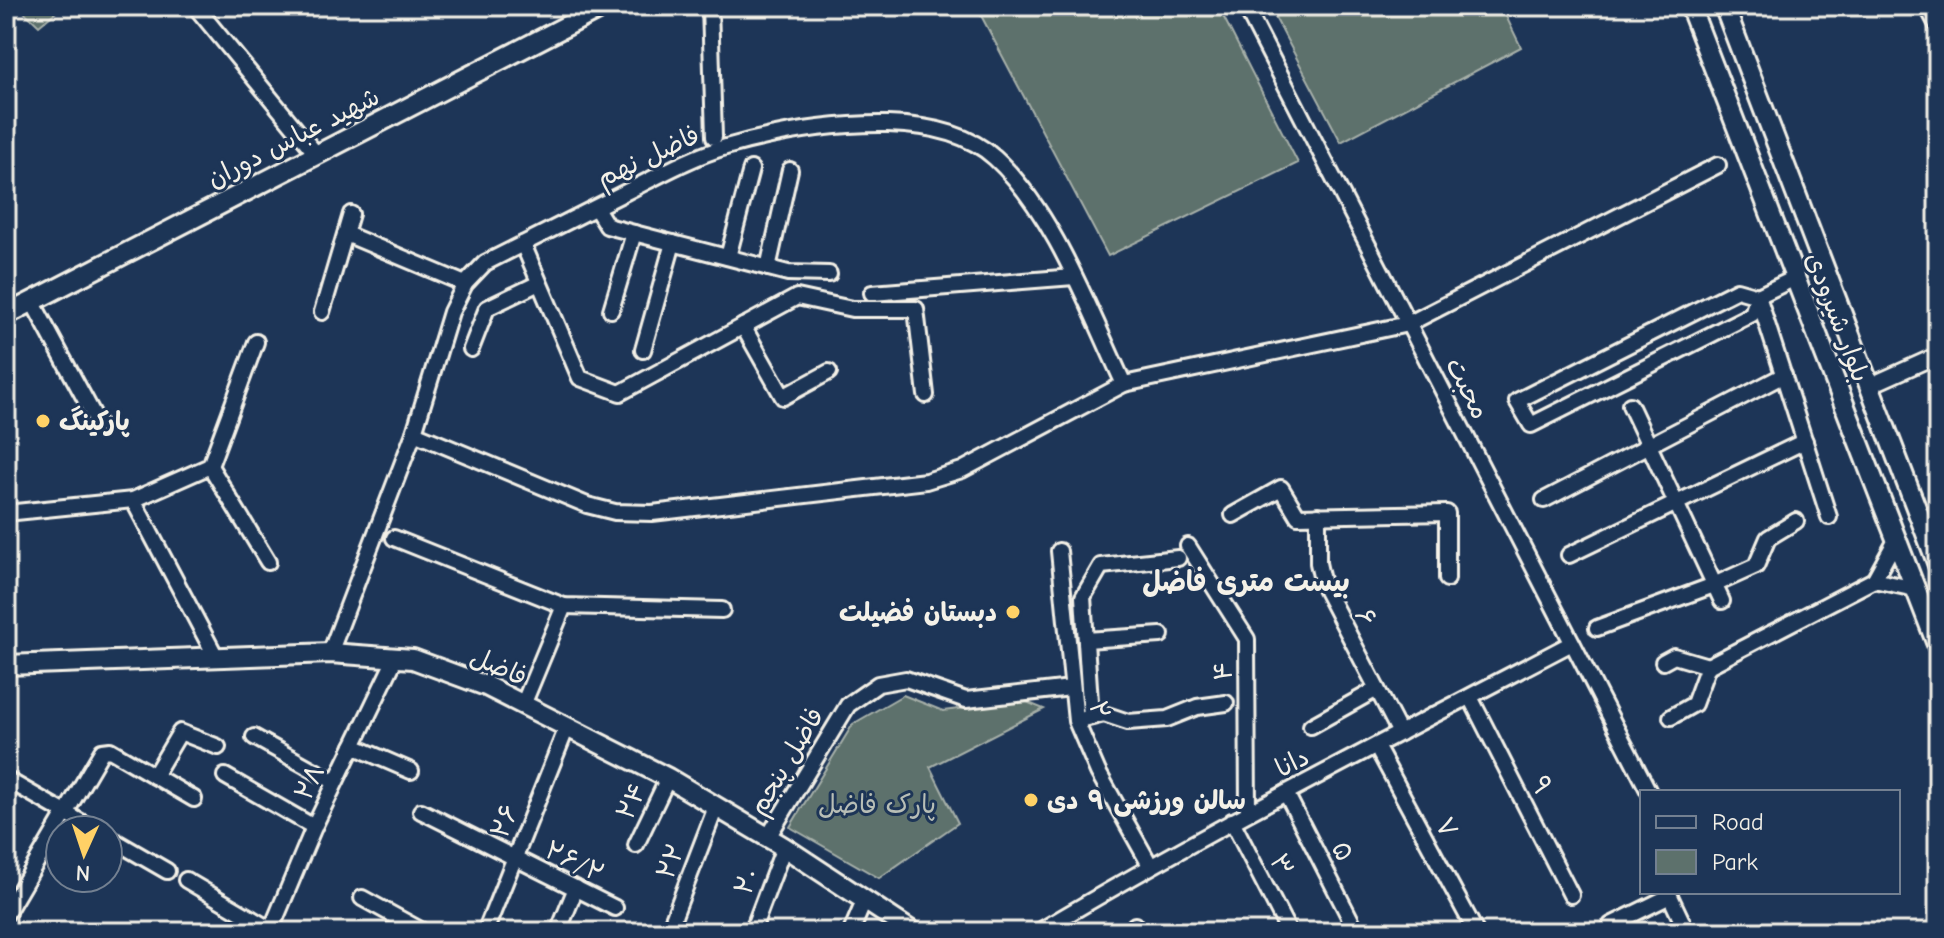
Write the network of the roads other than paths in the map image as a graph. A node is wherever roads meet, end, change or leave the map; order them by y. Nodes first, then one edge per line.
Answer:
1 (195, 6) edge
2 (605, 6) edge
3 (710, 6) edge
4 (1245, 6) edge
5 (1927, 6) edge
6 (1724, 7) edge
7 (1693, 14) edge
8 (1938, 27) edge
9 (714, 137) dead end
10 (317, 155) junction
11 (1718, 165) dead end
12 (751, 169) dead end
13 (790, 170) dead end
14 (596, 208) junction
15 (351, 214) dead end
16 (634, 233) junction
17 (346, 234) junction
18 (673, 243) junction
19 (523, 244) junction
20 (728, 257) junction
21 (768, 268) junction
22 (829, 274) dead end
23 (1074, 277) junction
24 (1795, 278) junction
25 (539, 283) junction
26 (465, 284) junction
27 (872, 293) dead end
28 (1758, 296) junction
29 (32, 301) junction
30 (611, 310) dead end
31 (322, 312) dead end
32 (7, 315) edge
33 (1408, 324) junction
34 (743, 326) junction
35 (256, 342) dead end
36 (471, 349) dead end
37 (643, 350) dead end
38 (1938, 355) edge
39 (829, 372) dead end
40 (1784, 375) junction
41 (1124, 384) junction
42 (1869, 386) junction
43 (926, 395) dead end
44 (1630, 405) dead end
45 (99, 425) dead end
46 (414, 433) junction
47 (1805, 441) junction
48 (1648, 446) junction
49 (210, 466) junction
50 (133, 500) junction
51 (1544, 500) dead end
52 (1676, 504) junction
53 (6, 513) edge
54 (1233, 515) dead end
55 (1318, 515) junction
56 (1829, 517) dead end
57 (1796, 521) dead end
58 (394, 538) dead end
59 (1896, 540) junction
60 (1188, 546) dead end
61 (1059, 551) dead end
62 (1569, 555) dead end
63 (1178, 558) dead end
64 (268, 562) dead end
65 (1938, 565) edge
66 (1447, 579) dead end
67 (1874, 580) junction
68 (1714, 585) junction
69 (1915, 589) junction
70 (1722, 601) dead end
71 (564, 606) junction
72 (722, 610) dead end
73 (1597, 628) dead end
74 (1161, 635) dead end
75 (1086, 640) junction
76 (1572, 643) junction
77 (1938, 647) edge
78 (330, 653) junction
79 (216, 657) junction
80 (396, 657) junction
81 (1663, 662) dead end
82 (6, 665) edge
83 (1708, 666) junction
84 (1071, 688) junction
85 (1377, 689) junction
86 (1470, 697) junction
87 (1226, 703) dead end
88 (523, 705) junction
89 (1091, 717) junction
90 (1671, 717) dead end
91 (1076, 721) junction
92 (1311, 726) dead end
93 (567, 727) junction
94 (1400, 733) junction
95 (254, 737) dead end
96 (353, 746) junction
97 (1376, 746) junction
98 (218, 747) dead end
99 (411, 771) dead end
100 (154, 776) junction
101 (225, 776) dead end
102 (668, 778) junction
103 (6, 779) edge
104 (335, 782) junction
105 (1648, 790) edge
106 (1286, 793) junction
107 (194, 799) dead end
108 (716, 807) junction
109 (421, 811) dead end
110 (1248, 812) junction
111 (66, 814) joint
112 (1232, 821) junction
113 (314, 827) junction
114 (768, 837) junction
115 (636, 845) dead end
116 (124, 846) edge
117 (784, 847) junction
118 (44, 851) edge
119 (515, 858) junction
120 (1150, 865) junction
121 (167, 871) dead end
122 (186, 880) dead end
123 (576, 888) junction
124 (1571, 895) dead end
125 (362, 898) dead end
126 (865, 899) junction
127 (615, 908) dead end
128 (6, 914) edge
129 (270, 931) edge
130 (424, 932) edge
131 (485, 932) edge
132 (558, 932) edge
133 (668, 932) edge
134 (752, 932) edge
135 (851, 932) edge
136 (913, 932) edge
137 (1038, 932) edge
138 (1289, 932) edge
139 (1357, 932) edge
140 (1476, 932) edge
141 (1608, 932) edge
142 (1687, 932) edge

1 - 10 street
2 - 10 main road, شهید عباس دوران
3 - 9 street
4 - 33 street, محبت
5 - 8 street
6 - 7 main road
6 - 42 main road, بلوار شیرودی
7 - 24 main road, بلوار شیرودی
10 - 29 main road, شهید عباس دوران
11 - 33 street
12 - 20 street
13 - 21 street
14 - 16 street
14 - 19 street, فاضل نهم
14 - 23 street, فاضل نهم
15 - 17 street
16 - 18 street
16 - 30 street
17 - 26 street
17 - 31 street
18 - 20 street
18 - 37 street
19 - 25 street
19 - 26 street, فاضل نهم
20 - 21 street
21 - 22 street
23 - 27 street
23 - 41 street, فاضل نهم
24 - 28 street
24 - 59 main road, بلوار شیرودی
25 - 34 street
25 - 36 street
26 - 46 street, فاضل نهم
28 - 28 street
28 - 40 street
29 - 32 main road, شهید عباس دوران
29 - 45 street
33 - 41 street
33 - 76 street, محبت
34 - 39 street
34 - 43 street
35 - 49 street
38 - 42 street
40 - 47 street
40 - 48 street
41 - 46 street
42 - 65 main road, بلوار شیرودی
44 - 48 street
46 - 78 street, فاضل نهم
47 - 52 street
47 - 56 street
48 - 51 street
48 - 52 street
49 - 50 street
49 - 64 street
50 - 53 street
50 - 79 street
52 - 62 street
52 - 68 street
54 - 55 street
55 - 66 street
55 - 85 street, ۶
57 - 68 street
58 - 71 street
59 - 67 street
59 - 69 main road, بلوار شیرودی
60 - 110 street, ۴
61 - 84 street, ۲
63 - 75 street
67 - 69 street
67 - 83 street
68 - 70 street
68 - 73 street
69 - 77 main road, بلوار شیرودی
71 - 72 street
71 - 88 street
74 - 75 street
75 - 89 street
76 - 86 street, دانا
76 - 105 street, محبت
78 - 79 main road, فاضل
78 - 80 main road, فاضل
79 - 82 main road, فاضل
80 - 88 main road, فاضل
80 - 96 street, ۲۸
81 - 83 street
83 - 90 street
84 - 91 street, ۲
84 - 114 street, فاضل پنجم
85 - 92 street
85 - 94 street, ۶
86 - 94 street, دانا
86 - 124 street, ۹
87 - 89 street
88 - 93 main road, فاضل
89 - 91 street
91 - 120 street, ۲
93 - 102 main road, فاضل
93 - 119 street, ۲۶
94 - 97 street, دانا
95 - 104 street
96 - 99 street
96 - 104 street, ۲۸
97 - 106 street, دانا
97 - 140 street, ۷
98 - 100 street
100 - 107 street
100 - 111 street
101 - 113 street
102 - 108 main road, فاضل
102 - 115 street, ۲۴
103 - 111 street
104 - 113 street, ۲۸
106 - 110 street, دانا
106 - 139 street, ۵
108 - 114 main road, فاضل
108 - 133 street, ۲۲
109 - 119 street, ۲۶/۲
110 - 112 street, دانا
112 - 120 street, دانا
112 - 138 street, ۳
113 - 129 street, ۲۸
114 - 117 main road, فاضل
116 - 121 street
117 - 126 main road, فاضل
117 - 134 street, ۲۰
118 - 128 street
119 - 123 street, ۲۶/۲
119 - 131 street, ۲۶
120 - 137 street, دانا
122 - 129 street
123 - 127 street, ۲۶/۲
123 - 132 street
125 - 130 street
126 - 135 street
126 - 136 main road, فاضل
141 - 142 street

